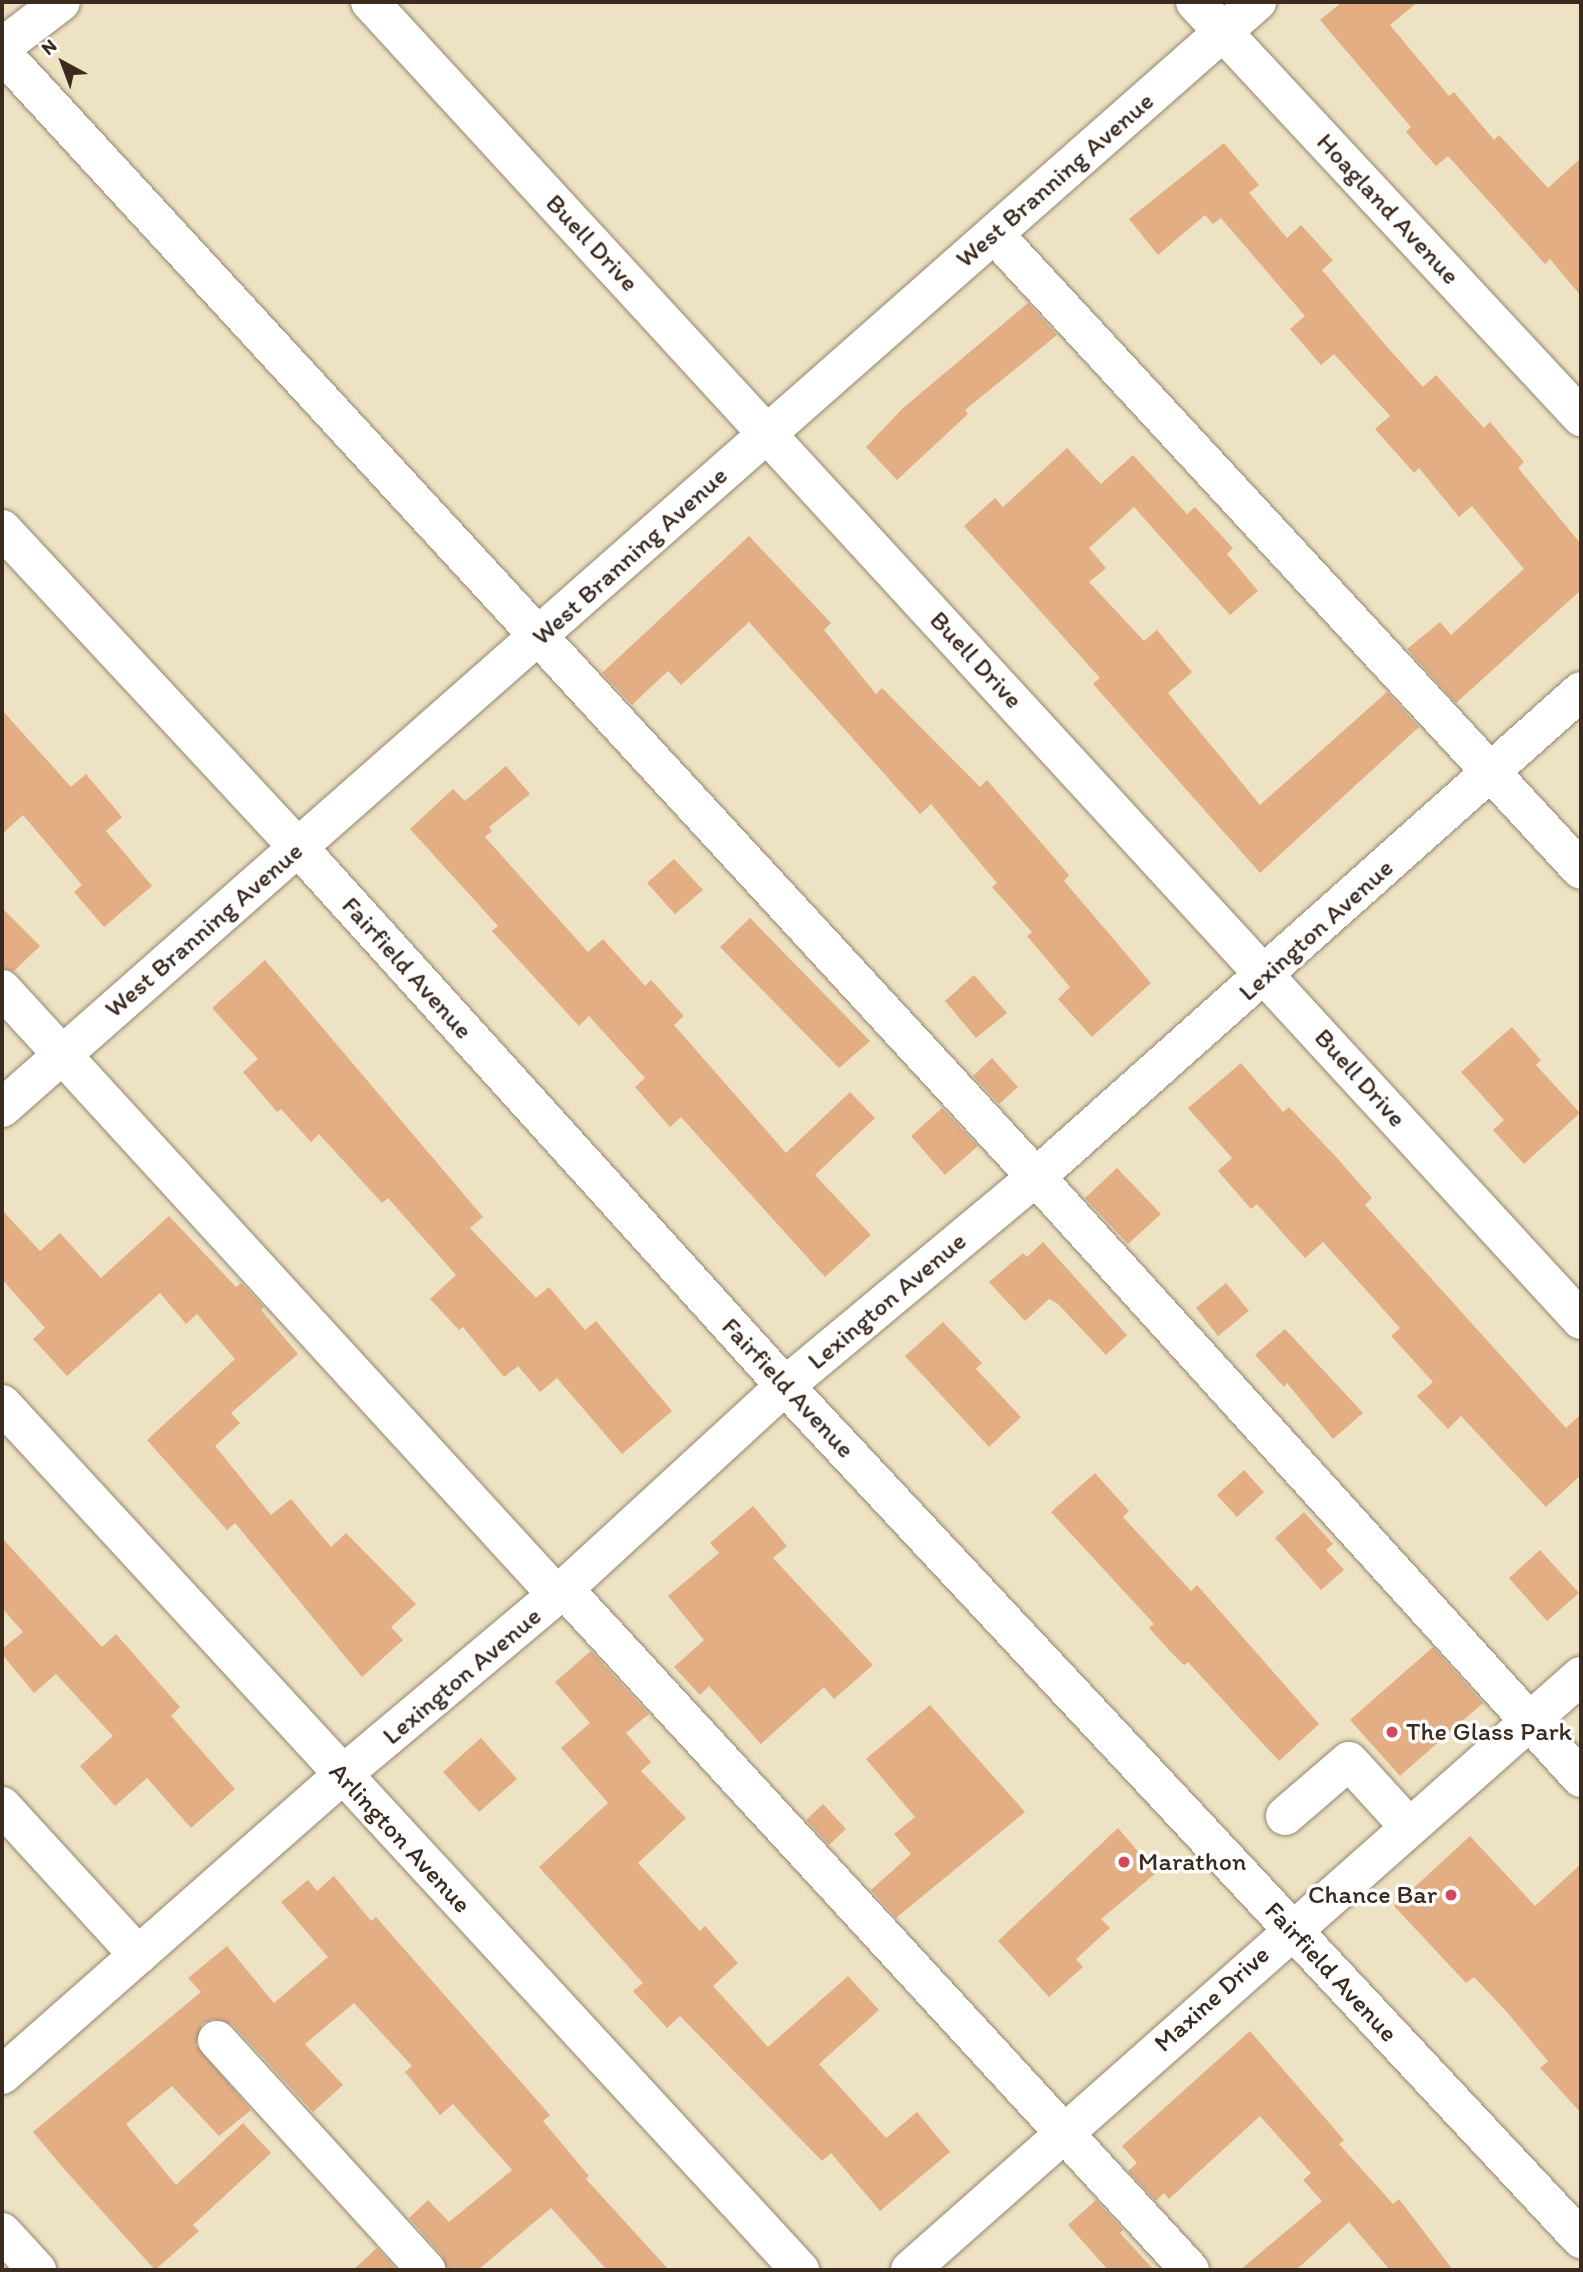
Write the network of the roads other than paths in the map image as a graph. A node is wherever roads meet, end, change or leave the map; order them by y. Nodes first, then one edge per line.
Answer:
1 (61, 2) edge
2 (370, 2) edge
3 (1195, 2) edge
4 (1257, 2) edge
5 (1223, 32) junction
6 (2, 47) edge
7 (2, 53) edge
8 (994, 234) junction
9 (1581, 417) edge
10 (768, 433) junction
11 (2, 529) edge
12 (539, 637) junction
13 (1581, 691) edge
14 (1492, 772) junction
15 (298, 847) junction
16 (1581, 870) edge
17 (1266, 975) junction
18 (2, 989) edge
19 (63, 1055) junction
20 (2, 1108) edge
21 (1036, 1177) junction
22 (1581, 1320) edge
23 (785, 1386) junction
24 (2, 1404) edge
25 (561, 1592) junction
26 (1581, 1676) edge
27 (1530, 1723) junction
28 (342, 1775) junction
29 (1581, 1778) edge
30 (2, 1806) edge
31 (1285, 1816) dead end
32 (1409, 1827) junction
33 (1290, 1929) junction
34 (138, 1955) junction
35 (216, 2040) dead end
36 (2, 2075) edge
37 (1063, 2132) junction
38 (2, 2232) edge
39 (1581, 2239) edge
40 (37, 2270) edge
41 (426, 2270) edge
42 (800, 2270) edge
43 (910, 2270) edge
44 (1190, 2270) edge

1 - 6 street
2 - 10 street, Buell Drive
3 - 5 street, Hoagland Avenue
4 - 5 street, West Branning Avenue
5 - 8 street, West Branning Avenue
5 - 9 street, Hoagland Avenue
7 - 12 street
8 - 10 street, West Branning Avenue
8 - 14 street
10 - 12 street, West Branning Avenue
10 - 17 street, Buell Drive
11 - 15 street, Fairfield Avenue
12 - 15 street, West Branning Avenue
12 - 21 street
13 - 14 street, Lexington Avenue
14 - 16 street
14 - 17 street, Lexington Avenue
15 - 19 street, West Branning Avenue
15 - 23 street, Fairfield Avenue
17 - 21 street, Lexington Avenue
17 - 22 street, Buell Drive
18 - 19 street
19 - 20 street, West Branning Avenue
19 - 25 street
21 - 23 street, Lexington Avenue
21 - 27 street
23 - 25 street, Lexington Avenue
23 - 33 street, Fairfield Avenue
24 - 28 street, Arlington Avenue
25 - 28 street, Lexington Avenue
25 - 37 street
26 - 27 street, Maxine Drive
27 - 29 street
27 - 32 street, Maxine Drive
28 - 34 street, Lexington Avenue
28 - 42 street, Arlington Avenue
30 - 34 street
31 - 32 street
32 - 33 street, Maxine Drive
33 - 37 street, Maxine Drive
33 - 39 street, Fairfield Avenue
34 - 36 street, Lexington Avenue
35 - 41 street
37 - 43 street, Maxine Drive
37 - 44 street
38 - 40 street

